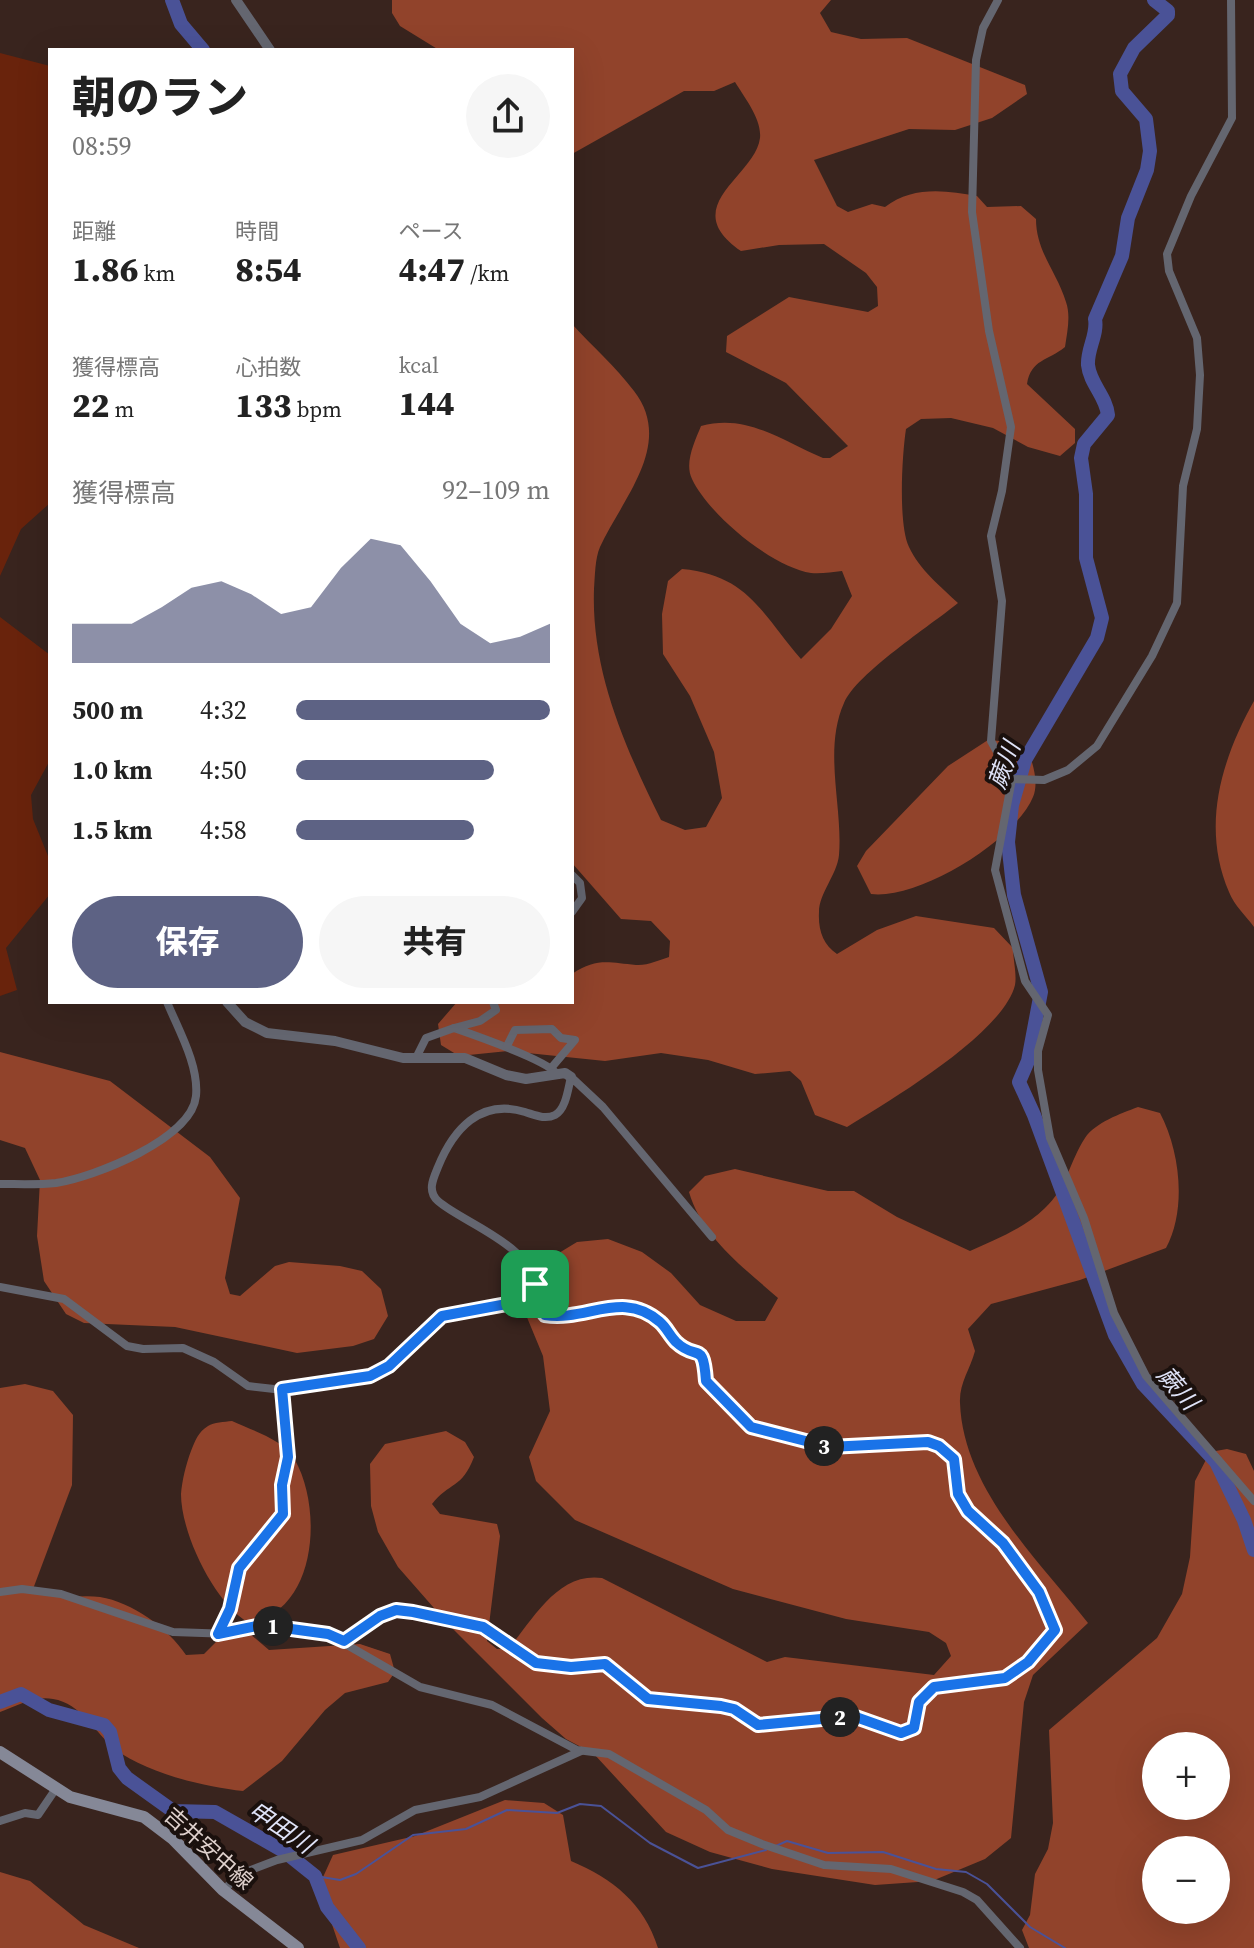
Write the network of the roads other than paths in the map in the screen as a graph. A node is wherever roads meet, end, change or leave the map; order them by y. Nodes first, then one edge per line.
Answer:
1 (236, 0) edge
2 (998, 0) edge
3 (1231, 0) edge
4 (269, 48) edge
5 (1012, 779) junction
6 (574, 877) edge
7 (574, 909) edge
8 (168, 1004) edge
9 (229, 1004) edge
10 (494, 1004) edge
11 (454, 1028) junction
12 (507, 1046) junction
13 (416, 1058) junction
14 (554, 1070) junction
15 (571, 1077) junction
16 (0, 1184) edge
17 (712, 1237) dead end
18 (523, 1262) junction
19 (0, 1287) edge
20 (282, 1389) junction
21 (1254, 1501) edge
22 (0, 1592) edge
23 (218, 1634) junction
24 (344, 1641) junction
25 (582, 1751) junction
26 (0, 1752) edge
27 (55, 1790) junction
28 (0, 1821) edge
29 (223, 1890) junction
30 (298, 1948) edge
31 (1020, 1948) edge

1 - 4 street
2 - 5 street
3 - 5 street
5 - 21 street
6 - 7 street
8 - 16 street
9 - 13 street
10 - 11 street
11 - 12 street
11 - 13 street
12 - 14 street
12 - 14 street
13 - 14 street
14 - 15 street
15 - 17 street
15 - 18 street
18 - 20 street
18 - 24 street
19 - 20 street
20 - 23 street
22 - 23 street
23 - 24 street
24 - 25 street
25 - 29 street
25 - 31 street
26 - 27 main road, 吉井安中線
27 - 28 street
27 - 29 main road, 吉井安中線
29 - 30 main road, 吉井安中線

